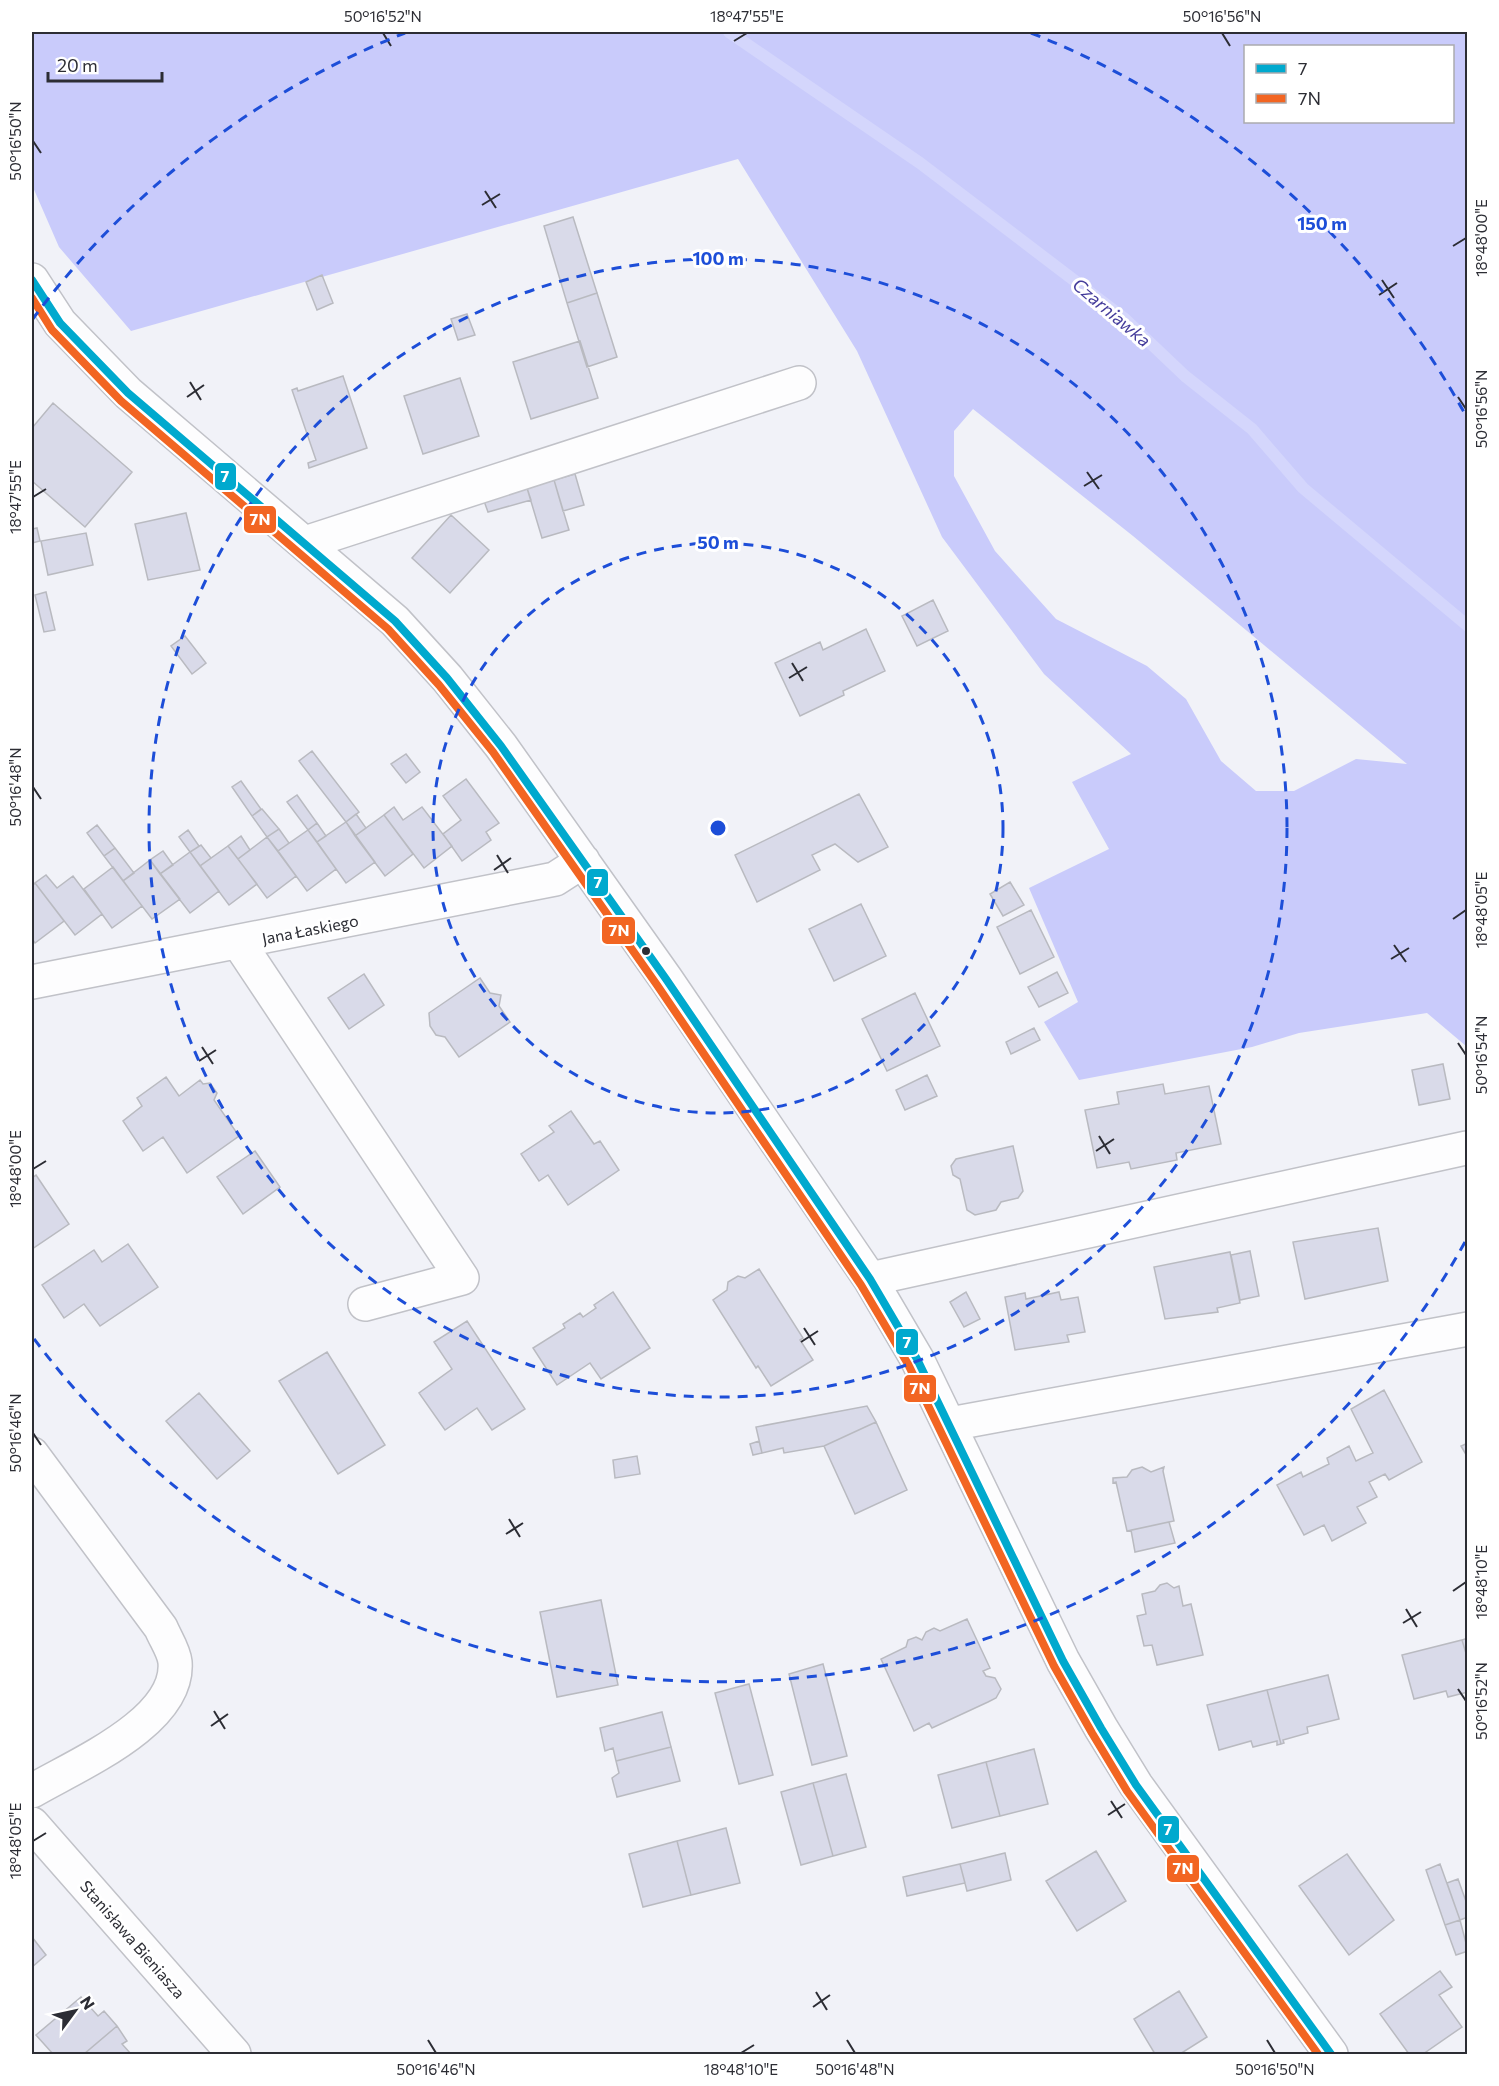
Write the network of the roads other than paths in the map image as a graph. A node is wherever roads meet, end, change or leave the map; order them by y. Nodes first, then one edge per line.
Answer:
1 (32, 280) edge
2 (800, 383) dead end
3 (305, 543) junction
4 (583, 861) junction
5 (239, 943) junction
6 (32, 982) edge
7 (1466, 1148) dead end
8 (870, 1279) junction
9 (365, 1304) dead end
10 (1467, 1329) edge
11 (950, 1425) junction
12 (32, 1454) edge
13 (32, 1791) edge
14 (32, 1824) edge
15 (234, 2055) edge
16 (1331, 2055) edge

1 - 3 street
2 - 3 street
3 - 4 street
4 - 5 street, Jana Łaskiego
4 - 8 street
5 - 6 street, Jana Łaskiego
5 - 9 street
7 - 8 street
8 - 11 street
10 - 11 street
11 - 16 street
12 - 13 street
14 - 15 street, Stanisława Bieniasza

